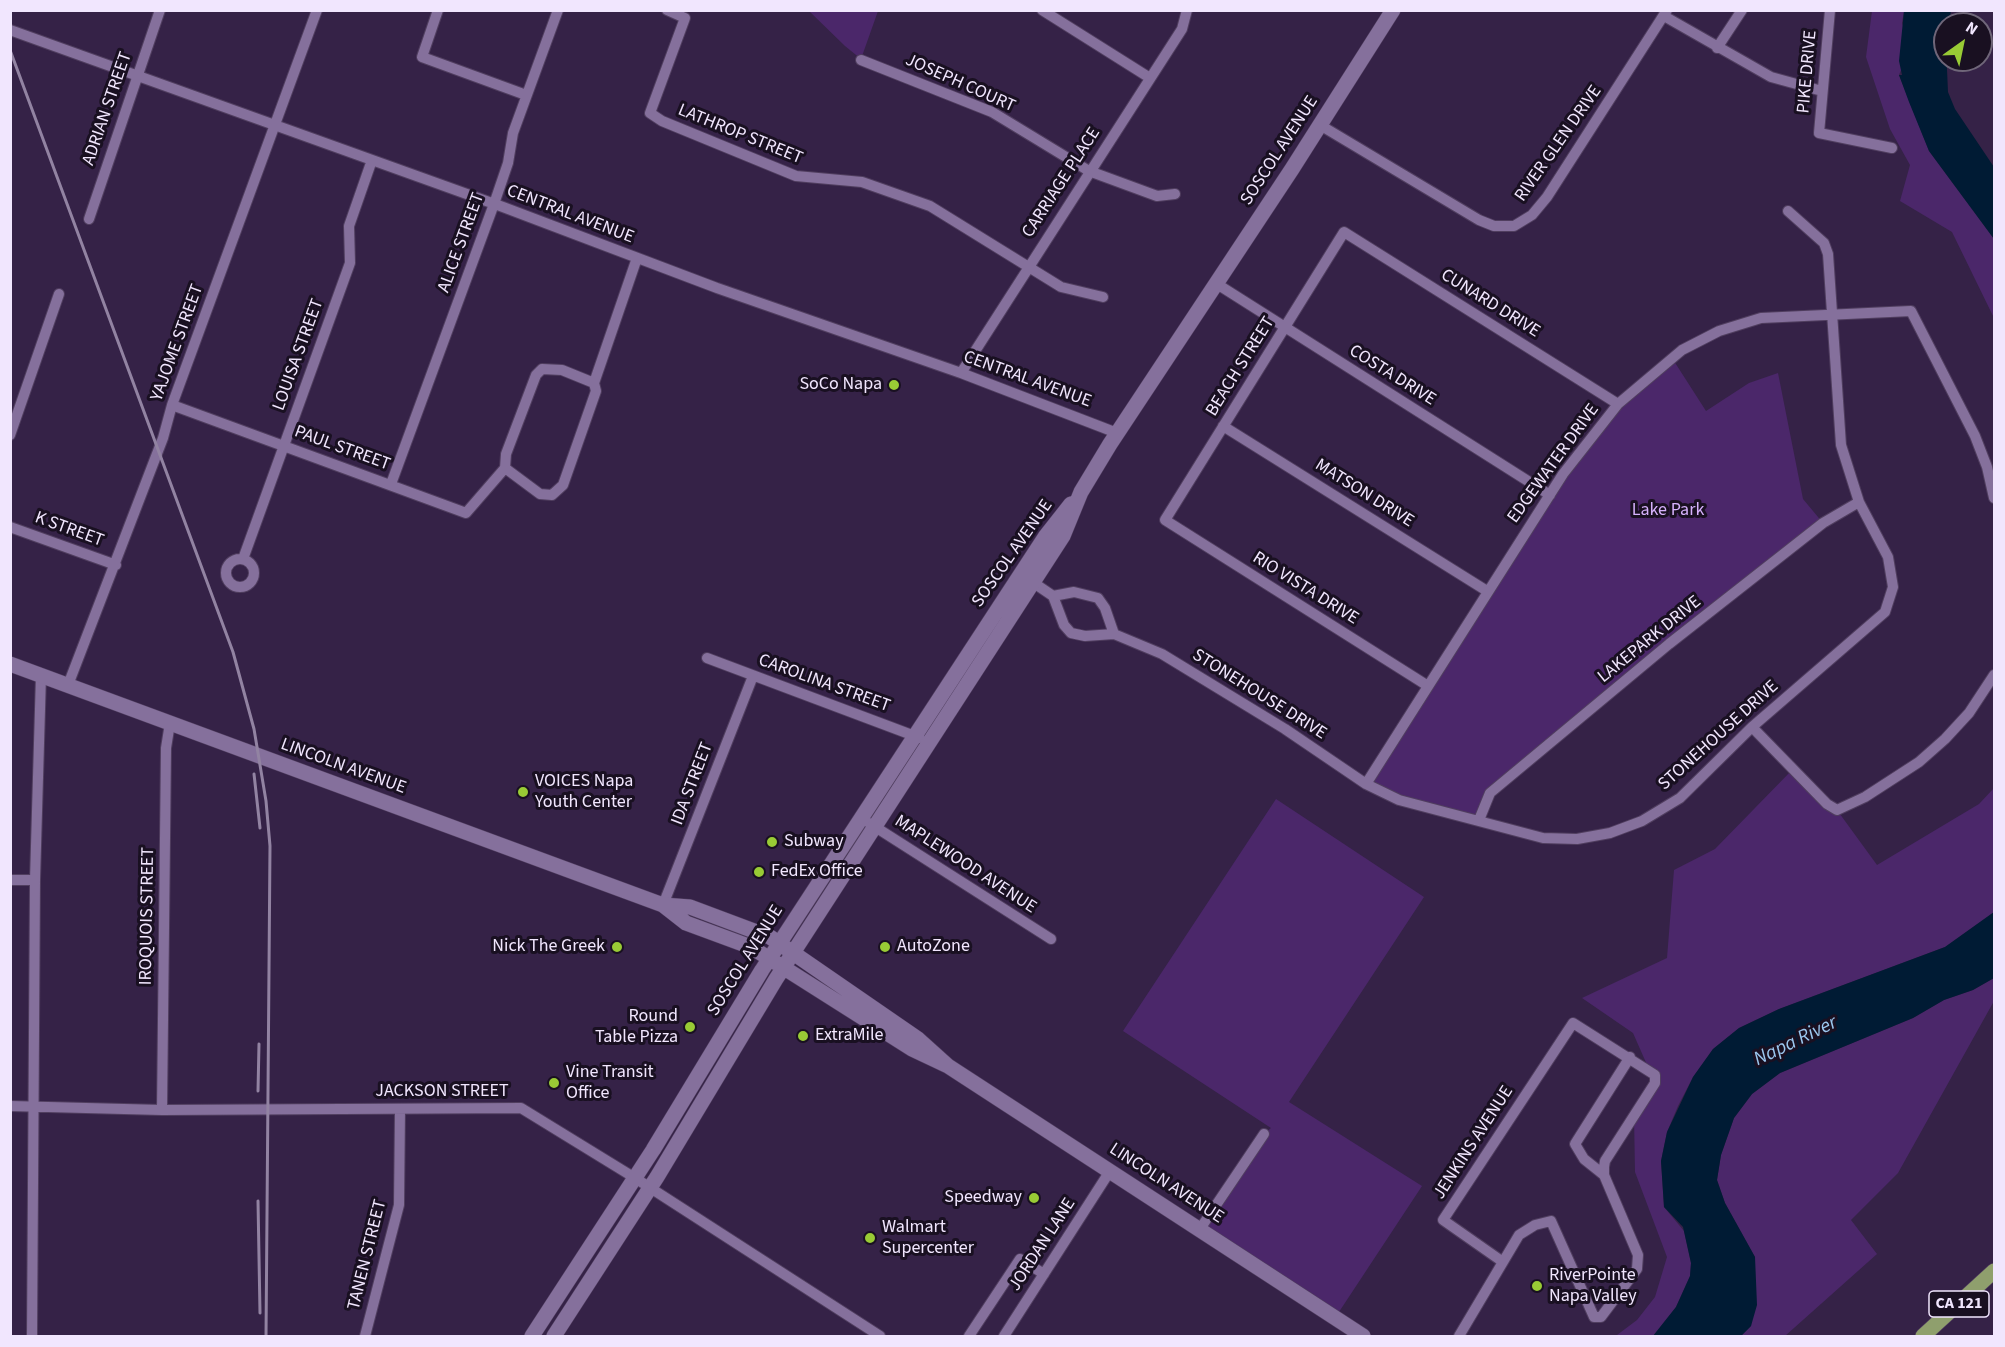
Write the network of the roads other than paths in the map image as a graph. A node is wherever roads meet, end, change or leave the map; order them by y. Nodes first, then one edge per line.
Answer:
1 (160, 10) edge
2 (317, 10) edge
3 (438, 10) edge
4 (558, 10) edge
5 (667, 10) edge
6 (1042, 10) edge
7 (1186, 10) edge
8 (1393, 10) edge
9 (1742, 10) edge
10 (1830, 10) edge
11 (1666, 13) edge
12 (10, 30) edge
13 (1717, 48) junction
14 (861, 60) dead end
15 (137, 75) junction
16 (1150, 78) junction
17 (1822, 91) junction
18 (526, 95) junction
19 (274, 124) junction
20 (1320, 125) junction
21 (1893, 148) dead end
22 (372, 160) junction
23 (1089, 171) junction
24 (1175, 194) dead end
25 (494, 204) junction
26 (1788, 212) dead end
27 (89, 219) dead end
28 (1344, 232) joint
29 (637, 258) junction
30 (1028, 268) junction
31 (1217, 284) junction
32 (59, 294) dead end
33 (1103, 297) dead end
34 (1832, 315) junction
35 (1285, 327) junction
36 (961, 373) junction
37 (594, 383) junction
38 (1618, 404) junction
39 (172, 405) junction
40 (1223, 426) junction
41 (1117, 433) junction
42 (10, 435) edge
43 (283, 446) junction
44 (505, 468) junction
45 (391, 484) junction
46 (1550, 495) junction
47 (1995, 498) edge
48 (1859, 502) junction
49 (1165, 520) joint
50 (10, 527) edge
51 (243, 559) dead end
52 (116, 565) junction
53 (1027, 578) junction
54 (1487, 591) junction
55 (1053, 596) junction
56 (1114, 634) junction
57 (707, 658) dead end
58 (10, 664) edge
59 (41, 675) junction
60 (753, 675) junction
61 (1995, 675) edge
62 (68, 685) junction
63 (1428, 686) junction
64 (170, 723) junction
65 (1752, 727) junction
66 (922, 739) junction
67 (1366, 784) junction
68 (1479, 820) junction
69 (868, 822) junction
70 (10, 880) edge
71 (35, 880) junction
72 (663, 905) junction
73 (1051, 939) dead end
74 (780, 943) junction
75 (794, 952) junction
76 (770, 959) junction
77 (784, 968) junction
78 (1630, 1057) junction
79 (948, 1066) junction
80 (10, 1106) edge
81 (33, 1107) junction
82 (400, 1109) junction
83 (162, 1110) junction
84 (1264, 1134) dead end
85 (1110, 1171) junction
86 (1604, 1175) junction
87 (635, 1178) junction
88 (651, 1188) junction
89 (1200, 1229) junction
90 (1503, 1262) junction
91 (1995, 1271) edge
92 (1044, 1274) junction
93 (32, 1336) edge
94 (365, 1336) edge
95 (532, 1336) edge
96 (554, 1336) edge
97 (880, 1336) edge
98 (969, 1336) edge
99 (1004, 1336) edge
100 (1363, 1336) edge
101 (1459, 1336) edge
102 (1923, 1336) edge

1 - 15 street, ADRIAN STREET
2 - 19 street, YAJOME STREET
3 - 18 street
4 - 18 street, ALICE STREET
5 - 30 street, LATHROP STREET
6 - 16 street
7 - 16 street, CARRIAGE PLACE
8 - 20 main road, SOSCOL AVENUE
9 - 13 street
10 - 17 street, PIKE DRIVE
11 - 13 street
11 - 20 street, RIVER GLEN DRIVE
12 - 15 street, CENTRAL AVENUE
13 - 17 street
14 - 23 street, JOSEPH COURT
15 - 19 street, CENTRAL AVENUE
15 - 27 street, ADRIAN STREET
16 - 23 street, CARRIAGE PLACE
17 - 21 street, PIKE DRIVE
18 - 25 street, ALICE STREET
19 - 22 street, CENTRAL AVENUE
19 - 39 street, YAJOME STREET
20 - 31 main road, SOSCOL AVENUE
22 - 25 street, CENTRAL AVENUE
22 - 43 street, LOUISA STREET
23 - 24 street, JOSEPH COURT
23 - 30 street, CARRIAGE PLACE
25 - 29 street, CENTRAL AVENUE
25 - 45 street, ALICE STREET
26 - 34 street, STONEHOUSE DRIVE
28 - 35 street, BEACH STREET
28 - 38 street, CUNARD DRIVE
29 - 36 street, CENTRAL AVENUE
29 - 37 street
30 - 33 street
30 - 36 street, CARRIAGE PLACE
31 - 35 street, COSTA DRIVE
31 - 41 main road, SOSCOL AVENUE
32 - 42 street
34 - 38 street, EDGEWATER DRIVE
34 - 47 street, EDGEWATER DRIVE
34 - 48 street, STONEHOUSE DRIVE
35 - 40 street, BEACH STREET
35 - 46 street, COSTA DRIVE
36 - 41 street, CENTRAL AVENUE
37 - 44 street
37 - 44 street
38 - 46 street, EDGEWATER DRIVE
39 - 43 street, PAUL STREET
39 - 52 street, YAJOME STREET
40 - 49 street, BEACH STREET
40 - 54 street, MATSON DRIVE
41 - 53 main road, SOSCOL AVENUE
43 - 45 street, PAUL STREET
43 - 51 street, LOUISA STREET
44 - 45 street, PAUL STREET
46 - 54 street, EDGEWATER DRIVE
48 - 65 street, STONEHOUSE DRIVE
48 - 68 street, LAKEPARK DRIVE
49 - 63 street, RIO VISTA DRIVE
50 - 52 street, K STREET
52 - 62 street, YAJOME STREET
53 - 55 street
53 - 66 main road, SOSCOL AVENUE
54 - 63 street, EDGEWATER DRIVE
55 - 56 street, STONEHOUSE DRIVE
55 - 56 street
56 - 67 street, STONEHOUSE DRIVE
57 - 60 street, CAROLINA STREET
58 - 59 main road, LINCOLN AVENUE
59 - 62 main road, LINCOLN AVENUE
59 - 71 street
60 - 66 street, CAROLINA STREET
60 - 72 street, IDA STREET
61 - 65 street
62 - 64 main road, LINCOLN AVENUE
63 - 67 street, EDGEWATER DRIVE
64 - 72 main road, LINCOLN AVENUE
64 - 83 street, IROQUOIS STREET
65 - 68 street, STONEHOUSE DRIVE
66 - 69 main road, SOSCOL AVENUE
67 - 68 street, STONEHOUSE DRIVE
69 - 73 street, MAPLEWOOD AVENUE
69 - 74 main road, SOSCOL AVENUE
69 - 75 main road, SOSCOL AVENUE
70 - 71 street
71 - 81 street
72 - 74 main road, LINCOLN AVENUE
72 - 76 main road, LINCOLN AVENUE
74 - 75 main road, LINCOLN AVENUE
74 - 76 main road, SOSCOL AVENUE
75 - 77 main road, SOSCOL AVENUE
75 - 79 main road, LINCOLN AVENUE
76 - 77 main road, LINCOLN AVENUE
76 - 87 main road, SOSCOL AVENUE
77 - 79 main road, LINCOLN AVENUE
77 - 88 main road, SOSCOL AVENUE
78 - 86 street
78 - 86 street
78 - 90 street, JENKINS AVENUE
79 - 85 main road, LINCOLN AVENUE
80 - 81 street, JACKSON STREET
81 - 83 street, JACKSON STREET
81 - 93 street
82 - 83 street, JACKSON STREET
82 - 87 street, JACKSON STREET
82 - 94 street, TANEN STREET
84 - 89 street
85 - 89 main road, LINCOLN AVENUE
85 - 92 street, JORDAN LANE
86 - 90 street
87 - 88 street, JACKSON STREET
87 - 95 main road, SOSCOL AVENUE
88 - 96 main road, SOSCOL AVENUE
88 - 97 street, JACKSON STREET
89 - 100 main road, LINCOLN AVENUE
90 - 101 street
91 - 102 main road, CA 121
92 - 98 street
92 - 99 street, JORDAN LANE

